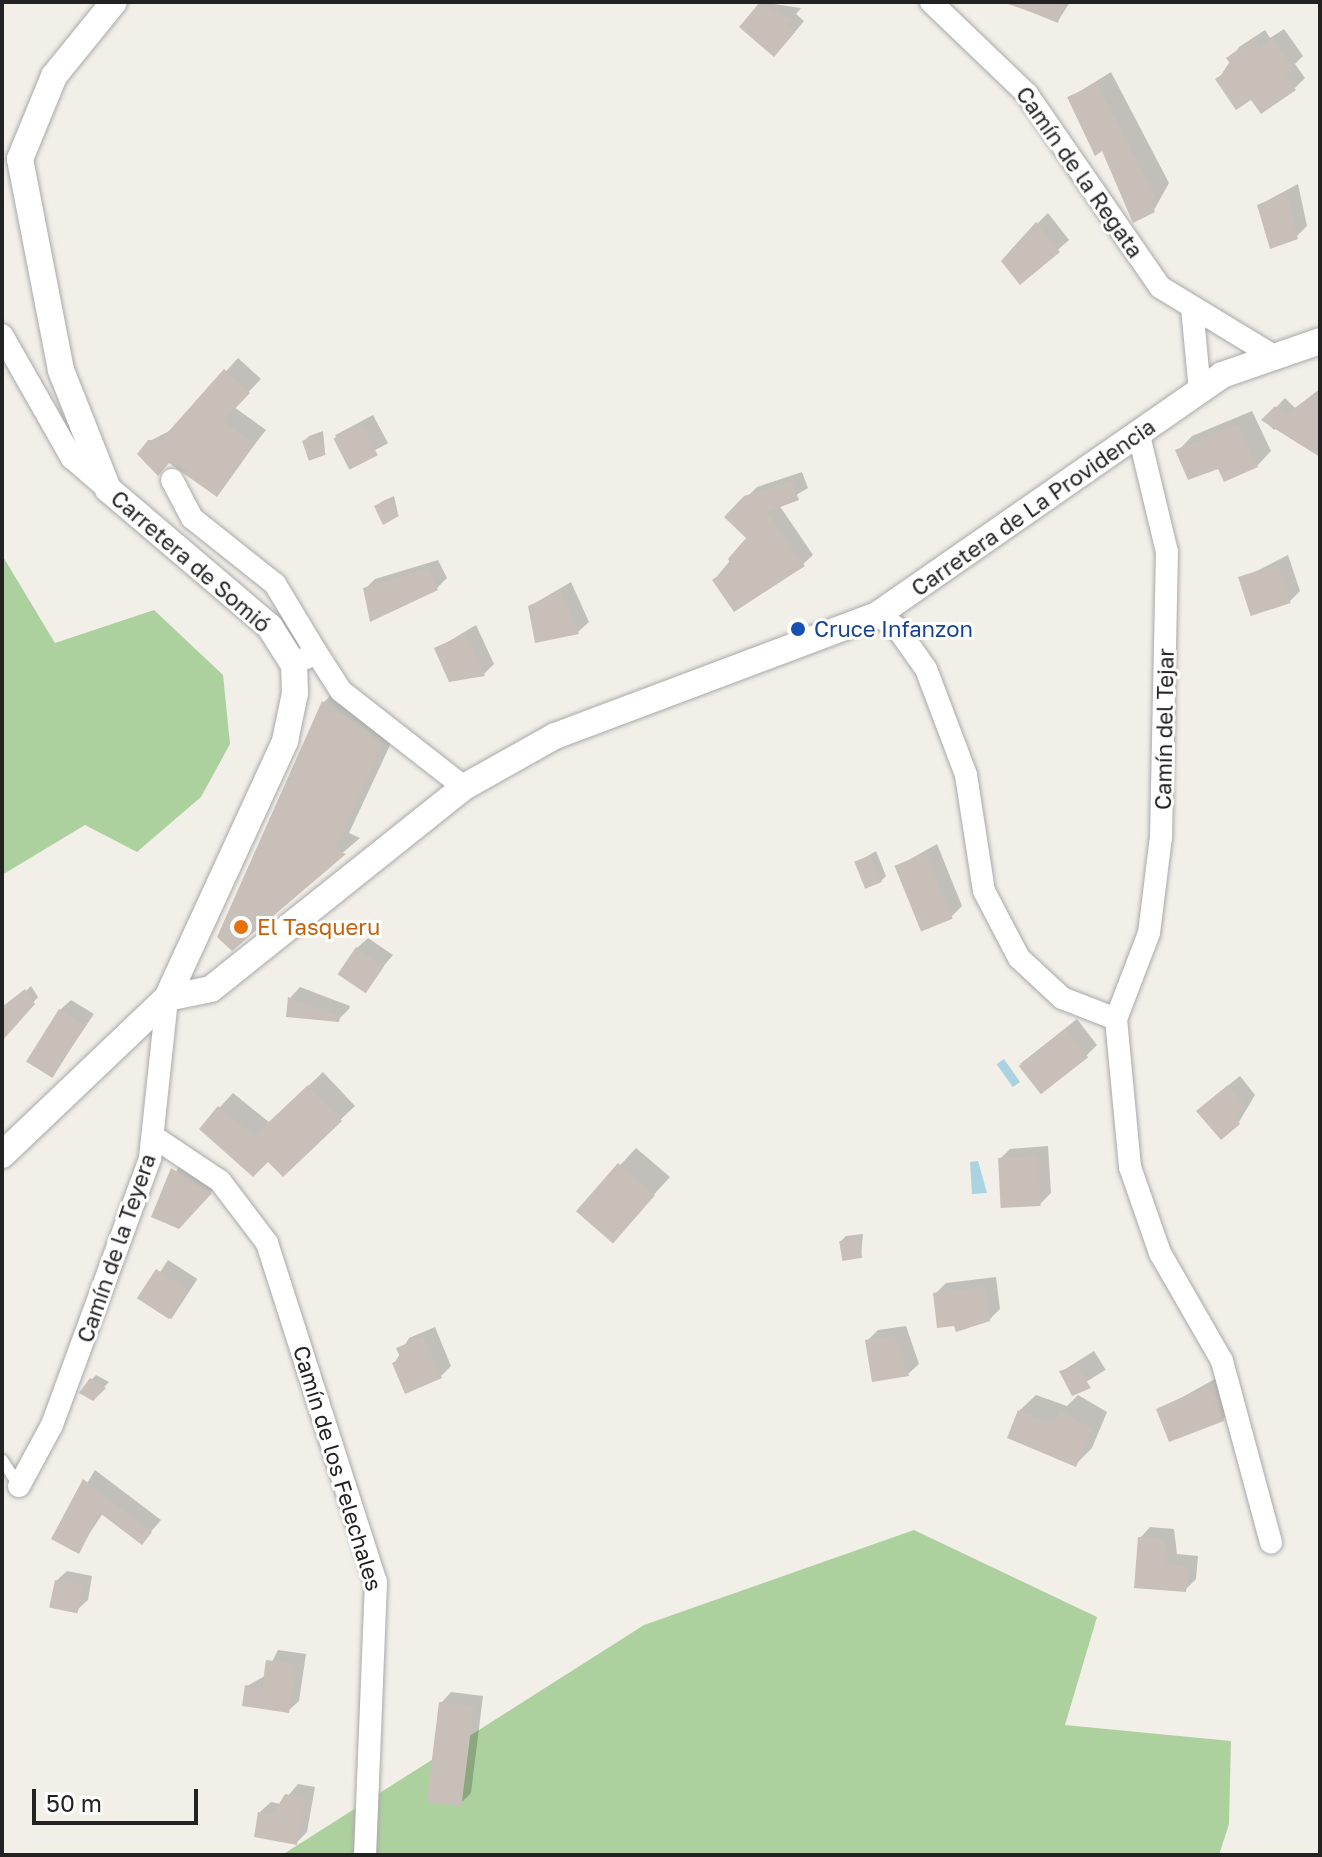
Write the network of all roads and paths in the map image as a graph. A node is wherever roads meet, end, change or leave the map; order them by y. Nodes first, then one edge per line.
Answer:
1 (114, 2) edge
2 (931, 2) edge
3 (1192, 308) junction
4 (2, 335) edge
5 (1231, 335) junction
6 (1320, 341) edge
7 (1195, 354) junction
8 (1270, 354) junction
9 (1200, 391) junction
10 (1139, 435) junction
11 (172, 480) dead end
12 (108, 489) junction
13 (877, 615) junction
14 (305, 659) junction
15 (464, 787) junction
16 (167, 998) junction
17 (1116, 1019) junction
18 (154, 1137) junction
19 (2, 1155) edge
20 (2, 1460) edge
21 (19, 1486) joint
22 (1271, 1542) dead end
23 (365, 1855) edge

1 - 12 street, Carretera de Somió
2 - 3 street, Camín de la Regata
3 - 5 street, Camín de la Regata
3 - 7 street
4 - 12 street
5 - 7 street
5 - 8 street, Camín de la Regata
6 - 8 street, Carretera de La Providencia
7 - 9 street
8 - 9 street, Carretera de La Providencia
9 - 10 street, Carretera de La Providencia
10 - 13 street, Carretera de La Providencia
10 - 17 street, Camín del Tejar
11 - 14 street
12 - 14 street, Carretera de Somió
13 - 15 street, Carretera de La Providencia
13 - 17 street
14 - 15 street
14 - 16 street
15 - 16 street, Carretera de La Providencia
16 - 18 street, Camín de la Teyera
16 - 19 street
17 - 22 street
18 - 21 street, Camín de la Teyera
18 - 23 street, Camín de los Felechales
20 - 21 lane

